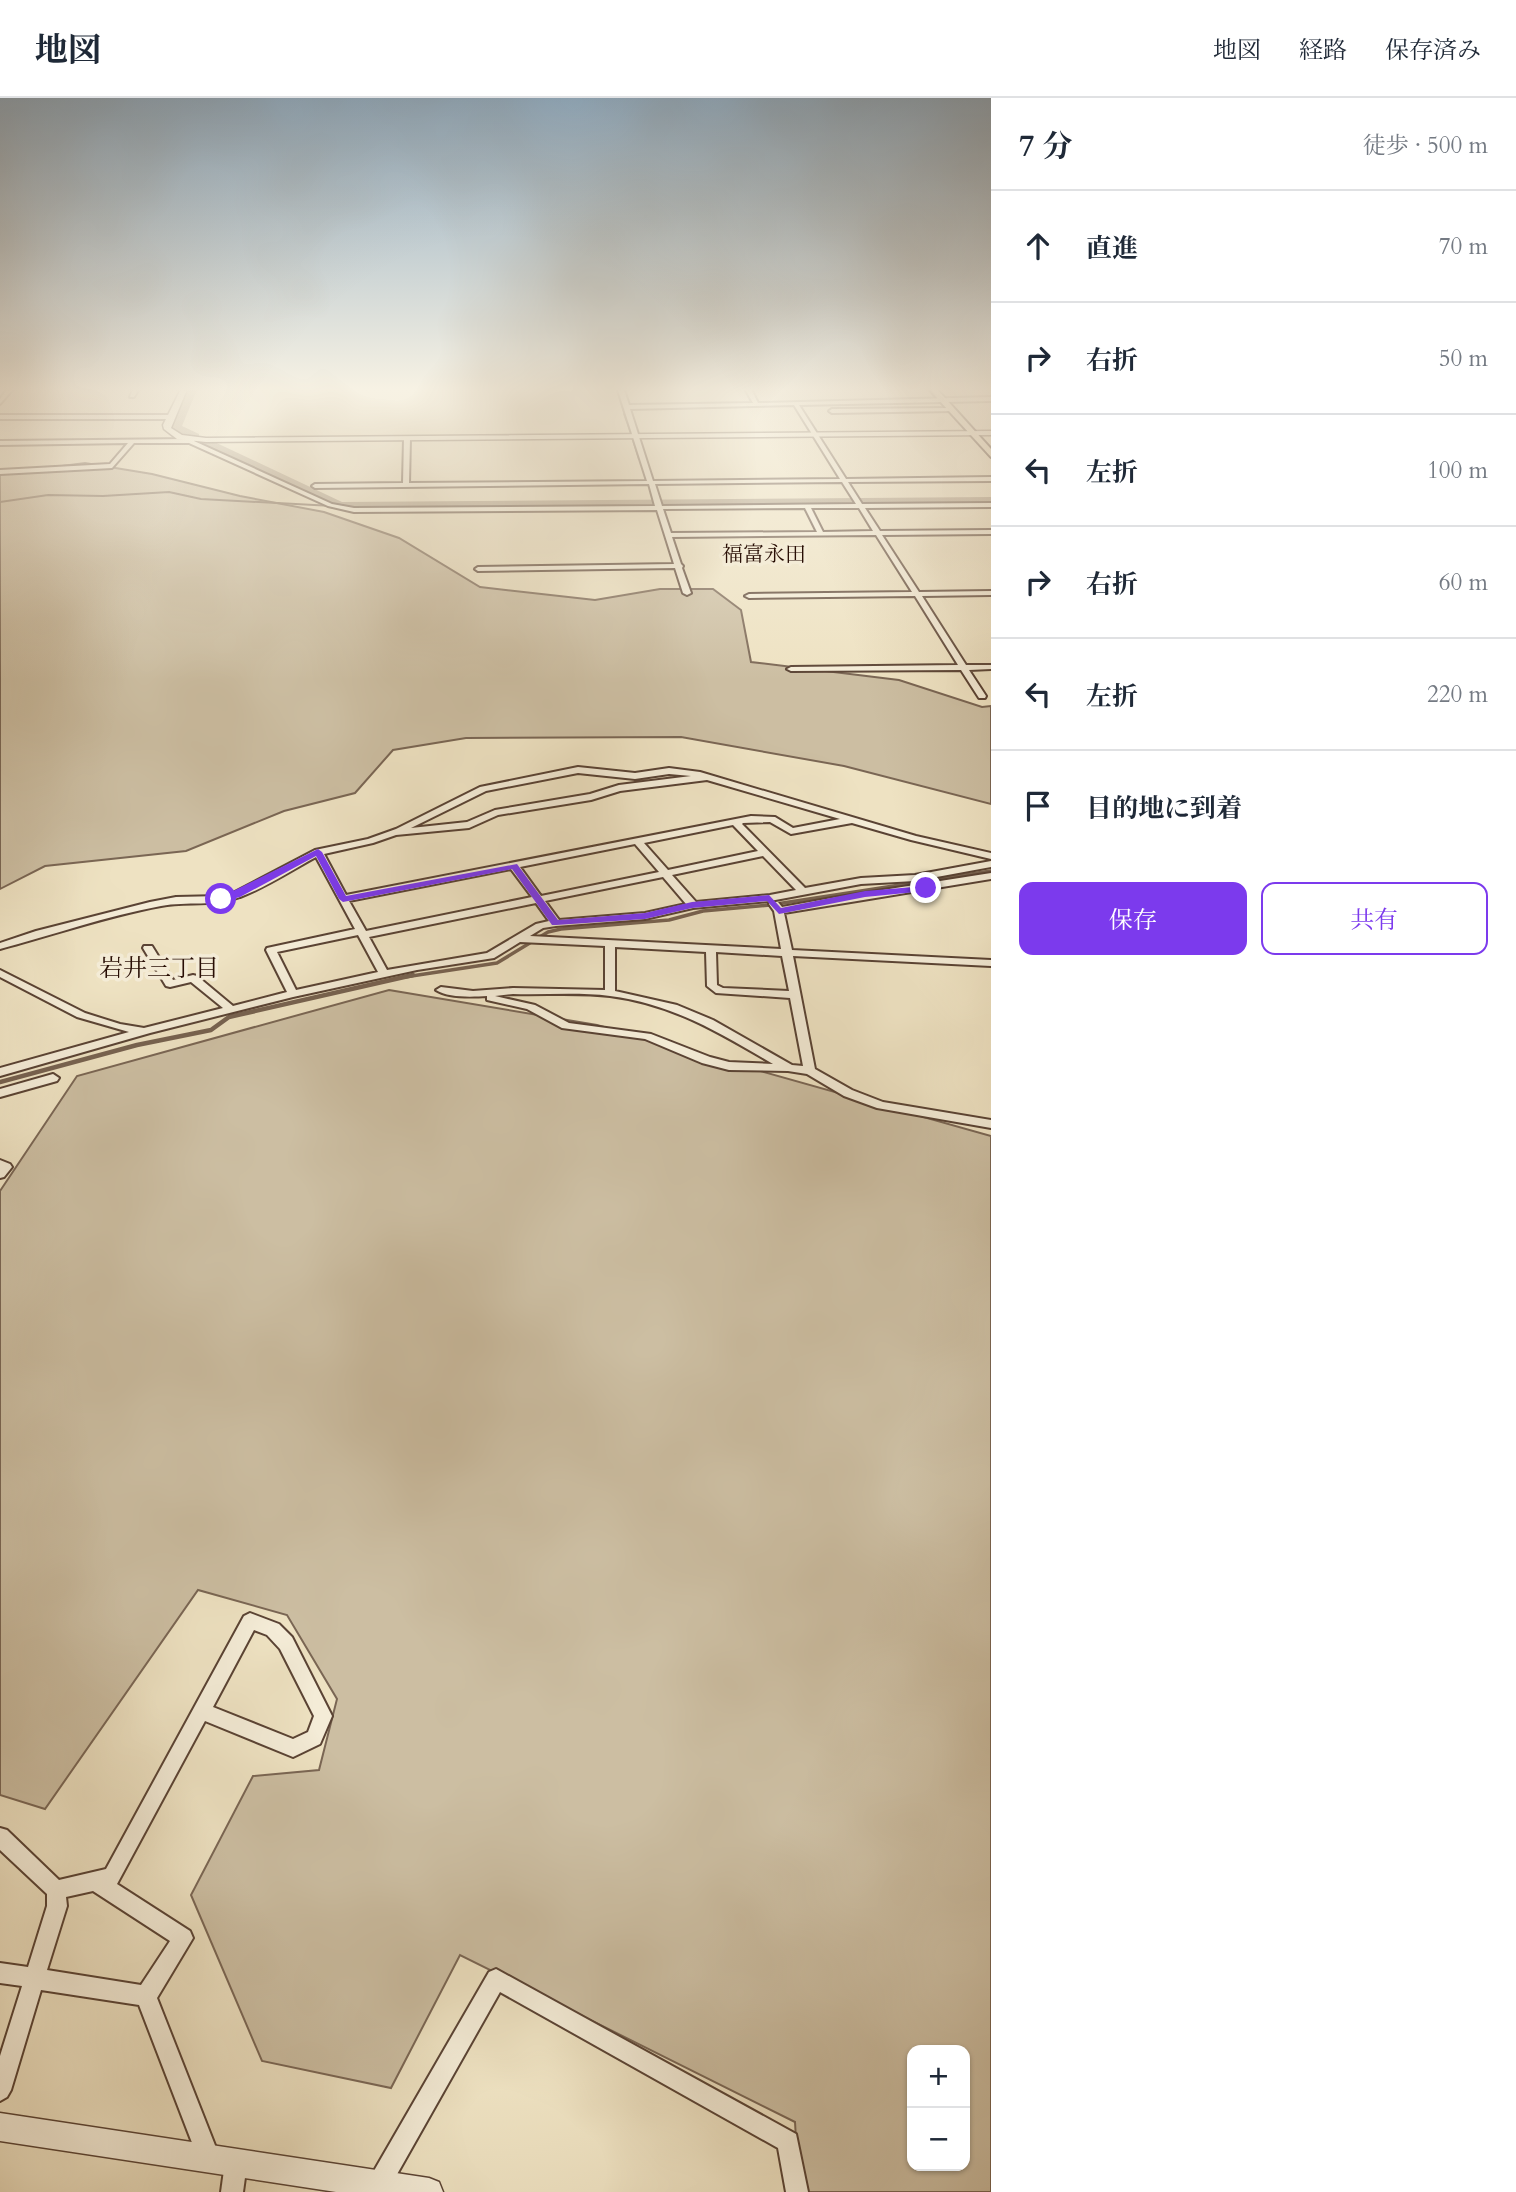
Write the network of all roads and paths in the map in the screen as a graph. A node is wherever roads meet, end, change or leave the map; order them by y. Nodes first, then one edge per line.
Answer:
1 (287, 485) edge
2 (406, 485) joint
3 (429, 485) edge
4 (652, 485) edge
5 (847, 485) edge
6 (315, 486) dead end
7 (859, 504) junction
8 (991, 505) edge
9 (660, 506) junction
10 (807, 507) junction
11 (991, 532) edge
12 (878, 533) junction
13 (821, 534) junction
14 (669, 535) junction
15 (680, 566) junction
16 (478, 569) dead end
17 (687, 593) dead end
18 (991, 593) edge
19 (917, 594) junction
20 (749, 596) dead end
21 (964, 667) junction
22 (991, 667) edge
23 (791, 669) dead end
24 (982, 696) dead end
25 (707, 777) junction
26 (853, 819) junction
27 (736, 822) junction
28 (394, 832) junction
29 (638, 842) junction
30 (318, 852) junction
31 (764, 853) junction
32 (991, 856) edge
33 (991, 863) edge
34 (514, 866) junction
35 (665, 873) junction
36 (991, 876) edge
37 (803, 892) junction
38 (343, 899) junction
39 (538, 899) junction
40 (692, 905) junction
41 (774, 905) junction
42 (556, 923) junction
43 (362, 933) junction
44 (519, 939) junction
45 (610, 943) junction
46 (0, 946) edge
47 (148, 948) dead end
48 (711, 949) junction
49 (787, 953) junction
50 (991, 963) edge
51 (0, 973) edge
52 (384, 974) junction
53 (441, 990) dead end
54 (610, 993) junction
55 (293, 994) junction
56 (473, 994) junction
57 (795, 995) junction
58 (230, 1009) junction
59 (146, 1031) junction
60 (789, 1068) junction
61 (810, 1071) junction
62 (0, 1072) edge
63 (53, 1078) dead end
64 (0, 1093) edge
65 (991, 1125) edge
66 (0, 1164) edge
67 (0, 1174) edge
68 (201, 1711) junction
69 (0, 1837) edge
70 (95, 1881) junction
71 (56, 1891) junction
72 (0, 1973) edge
73 (35, 1978) junction
74 (146, 1996) junction
75 (0, 2090) edge
76 (0, 2127) edge
77 (222, 2161) junction
78 (379, 2184) junction
79 (232, 2192) edge
80 (429, 2192) edge
81 (797, 2192) edge

1 - 9 street
2 - 3 street
2 - 6 street
4 - 9 street
5 - 7 street
7 - 8 street
7 - 10 street
7 - 12 street
9 - 10 street
9 - 14 street
10 - 13 street
11 - 12 street
12 - 13 street
12 - 19 street
13 - 14 street
14 - 15 street
15 - 16 street
15 - 17 street
18 - 19 street
19 - 20 street
19 - 21 street
21 - 22 street
21 - 23 street
21 - 24 street
25 - 26 street
25 - 28 street
25 - 28 street
26 - 27 street
26 - 32 street
27 - 29 street
27 - 31 street
28 - 30 street
29 - 34 street
29 - 35 street
30 - 38 street
30 - 46 street
31 - 35 street
31 - 37 street
33 - 37 street
34 - 38 street
34 - 39 street
35 - 39 street
35 - 40 street
36 - 41 street
37 - 41 street
38 - 43 street
39 - 42 street
39 - 43 street
40 - 41 street
40 - 42 street
41 - 49 street
42 - 44 street
43 - 52 street
43 - 55 street
44 - 45 street
44 - 52 street
45 - 48 street
45 - 54 street
47 - 58 street
48 - 49 street
48 - 57 street
49 - 50 street
49 - 57 street
51 - 59 street
52 - 55 street
53 - 56 street
54 - 56 street
54 - 60 street
55 - 58 street
56 - 60 street
57 - 61 street
58 - 59 street
59 - 62 street
60 - 61 street
61 - 65 street
63 - 64 street
66 - 67 street
68 - 68 street
68 - 70 street
69 - 71 street
70 - 71 street
70 - 74 street
71 - 73 street
72 - 73 street
73 - 74 street
73 - 75 street
74 - 77 street
76 - 77 street
77 - 78 street
77 - 79 street
78 - 80 street
78 - 81 street

